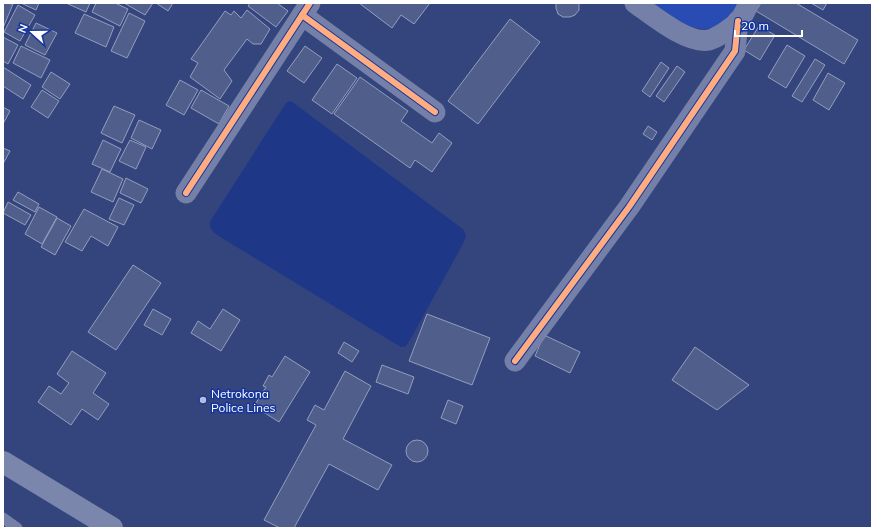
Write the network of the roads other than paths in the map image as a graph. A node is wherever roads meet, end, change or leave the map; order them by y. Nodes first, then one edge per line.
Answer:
1 (635, 3) edge
2 (749, 3) edge
3 (306, 9) edge
4 (738, 21) junction
5 (435, 112) dead end
6 (186, 193) dead end
7 (515, 361) dead end
8 (3, 462) edge
9 (3, 518) edge
10 (18, 528) edge
11 (112, 528) edge

1 - 4 street
2 - 4 street
3 - 5 street
3 - 6 street
4 - 7 street
8 - 11 main road
9 - 10 lane

